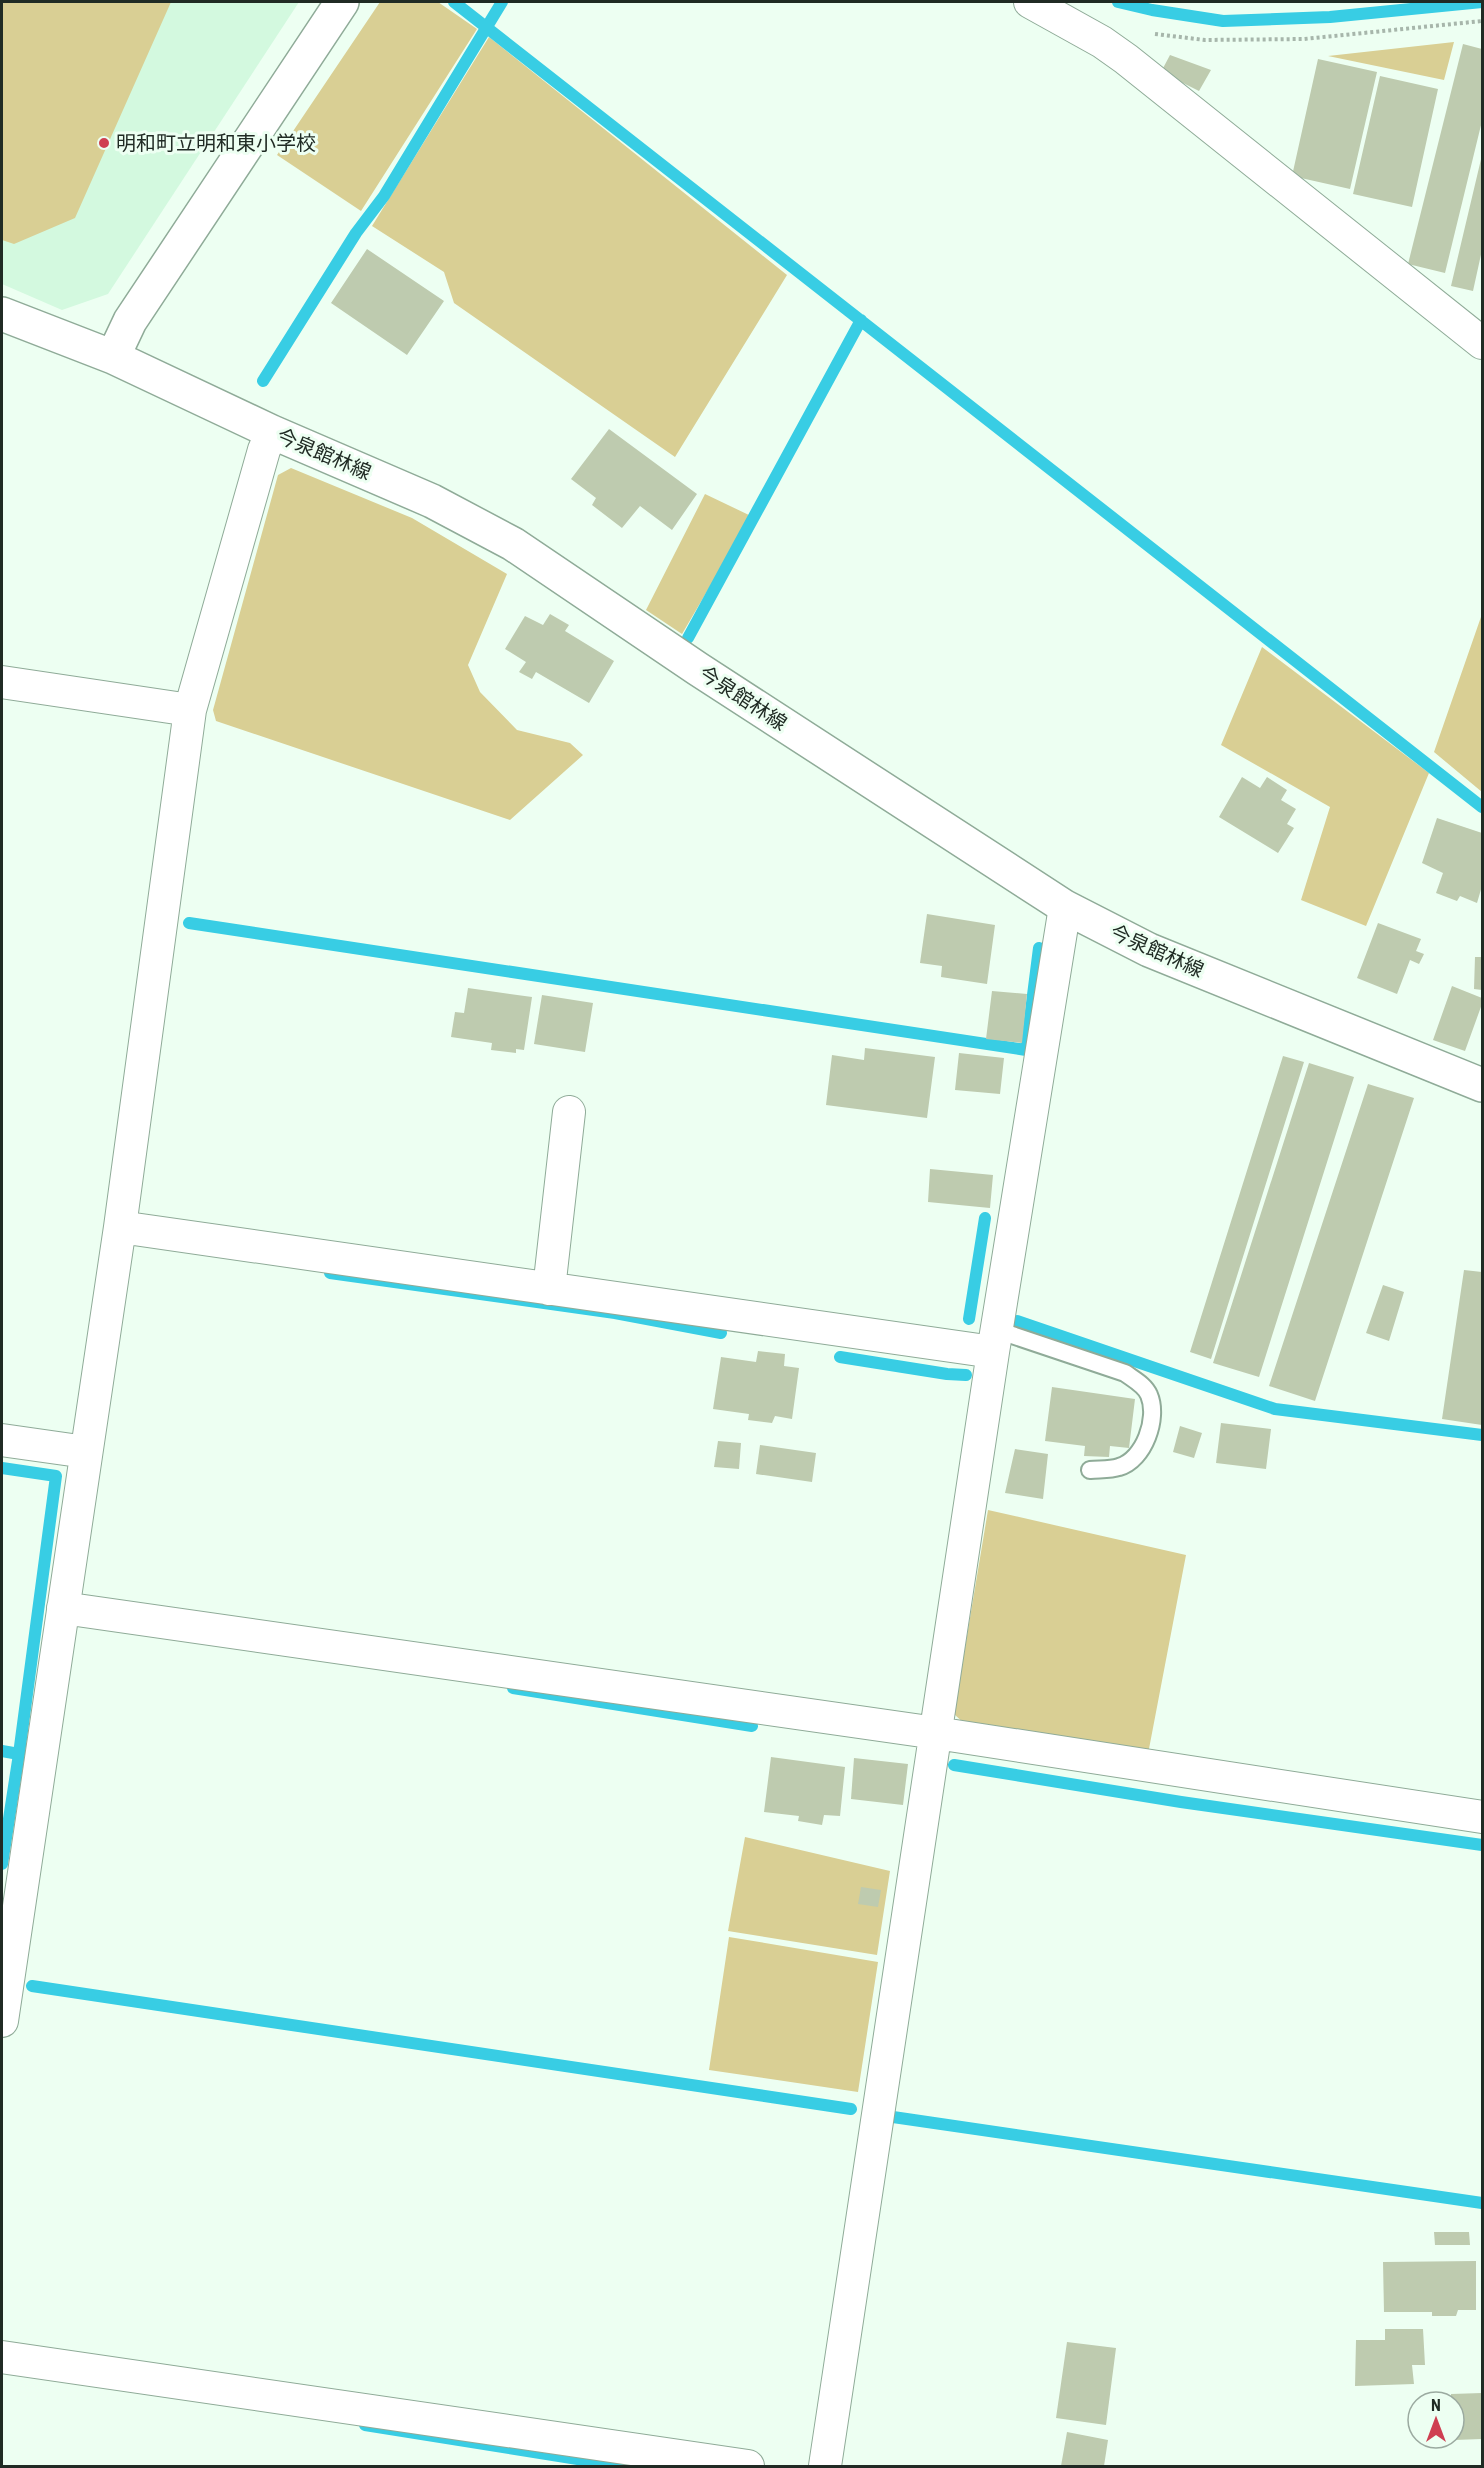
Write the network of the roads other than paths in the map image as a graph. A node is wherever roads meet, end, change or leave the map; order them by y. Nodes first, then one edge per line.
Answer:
1 (342, 2) edge
2 (1030, 2) edge
3 (2, 314) edge
4 (1482, 343) edge
5 (113, 357) junction
6 (272, 432) junction
7 (2, 682) edge
8 (190, 710) junction
9 (1065, 907) junction
10 (1482, 1085) edge
11 (569, 1113) dead end
12 (120, 1227) junction
13 (549, 1289) junction
14 (995, 1341) junction
15 (2, 1440) edge
16 (86, 1452) junction
17 (1090, 1470) dead end
18 (63, 1608) junction
19 (936, 1733) junction
20 (1482, 1817) edge
21 (2, 2021) edge
22 (2, 2357) edge
23 (748, 2466) edge
24 (825, 2466) edge

1 - 5 main road
2 - 4 street
3 - 5 main road, 今泉館林線
5 - 6 main road, 今泉館林線
6 - 8 street
6 - 9 main road, 今泉館林線
7 - 8 street
8 - 12 street
9 - 10 main road, 今泉館林線
9 - 14 street
11 - 13 street
12 - 13 street
12 - 16 street
13 - 14 street
14 - 17 lane
14 - 19 street
15 - 16 street
16 - 18 street
18 - 19 street
18 - 21 street
19 - 20 street
19 - 24 street
22 - 23 street

